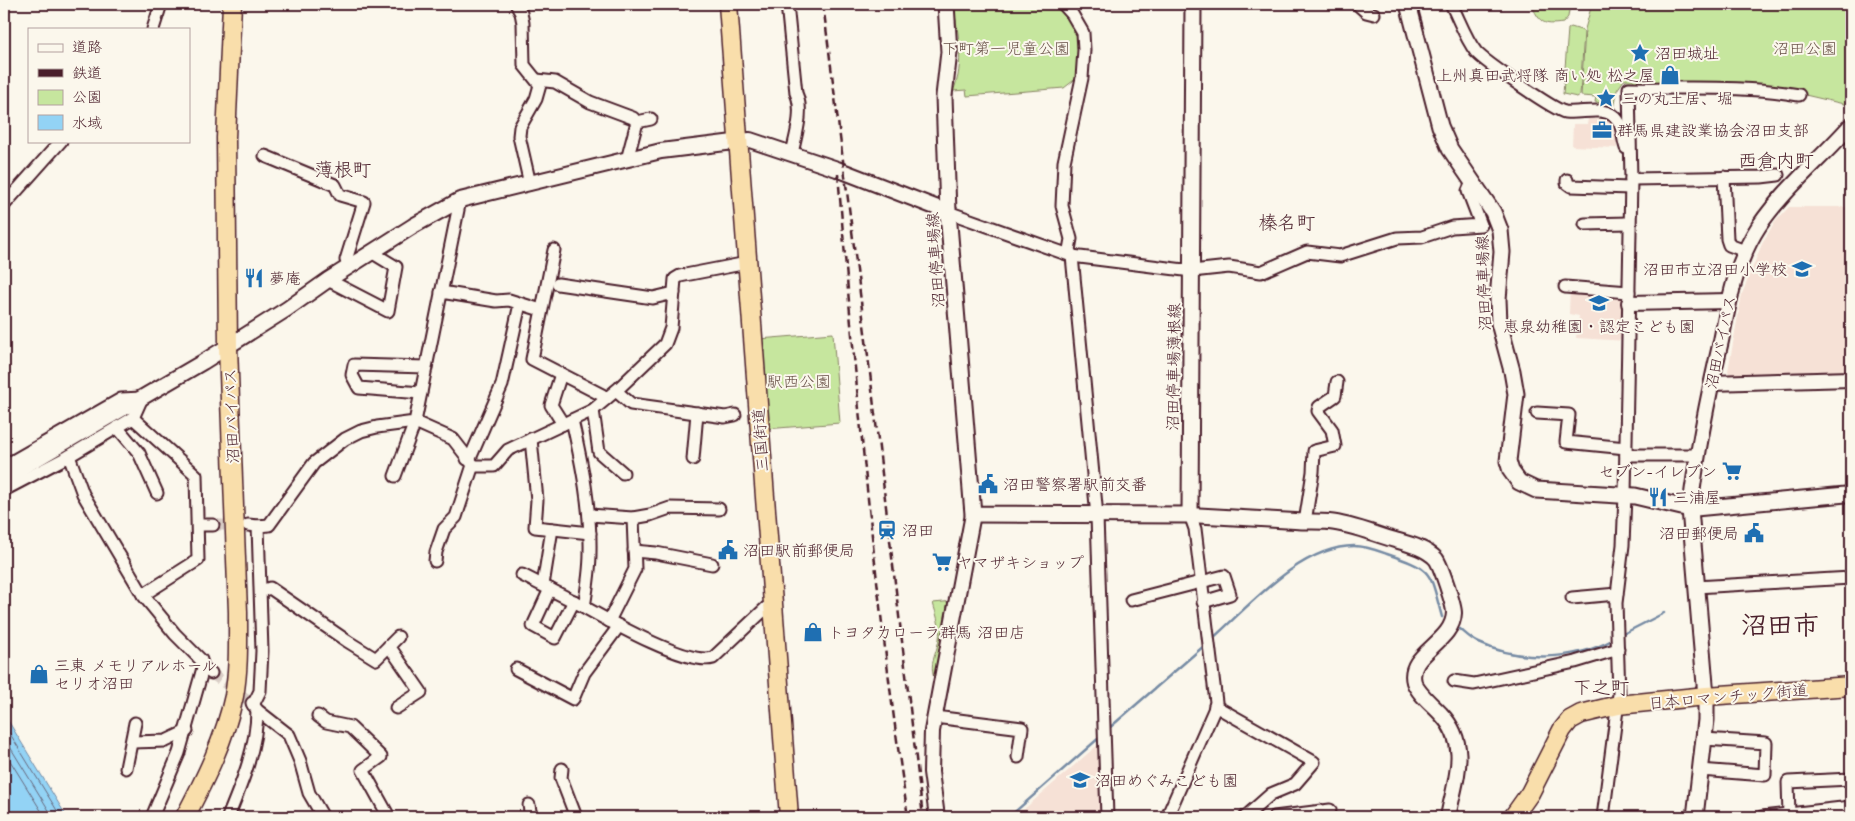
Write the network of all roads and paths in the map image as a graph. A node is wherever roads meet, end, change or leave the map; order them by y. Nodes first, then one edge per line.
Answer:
1 (161, 4) edge
2 (232, 4) edge
3 (516, 4) edge
4 (728, 4) edge
5 (787, 4) edge
6 (946, 4) edge
7 (1063, 4) edge
8 (1193, 4) edge
9 (1357, 4) edge
10 (1408, 4) edge
11 (1451, 4) edge
12 (1374, 14) dead end
13 (153, 28) edge
14 (537, 80) junction
15 (1799, 94) dead end
16 (651, 119) dead end
17 (637, 122) junction
18 (1850, 128) edge
19 (739, 140) junction
20 (60, 142) edge
21 (1631, 152) junction
22 (792, 153) junction
23 (265, 156) dead end
24 (627, 160) junction
25 (1778, 175) dead end
26 (1724, 177) junction
27 (1567, 180) dead end
28 (1472, 182) junction
29 (1630, 183) junction
30 (530, 184) junction
31 (460, 200) junction
32 (4, 205) edge
33 (948, 212) junction
34 (1629, 223) junction
35 (1585, 224) dead end
36 (554, 250) dead end
37 (1745, 251) junction
38 (372, 253) junction
39 (1072, 256) junction
40 (747, 263) junction
41 (349, 267) junction
42 (1192, 271) junction
43 (328, 280) junction
44 (558, 284) dead end
45 (1565, 287) dead end
46 (441, 292) junction
47 (674, 293) junction
48 (1629, 297) junction
49 (1729, 301) junction
50 (520, 304) junction
51 (541, 310) junction
52 (228, 347) junction
53 (426, 367) junction
54 (561, 374) junction
55 (1851, 379) edge
56 (1337, 382) dead end
57 (1712, 383) junction
58 (616, 390) junction
59 (420, 393) junction
60 (142, 398) junction
61 (606, 399) junction
62 (593, 410) junction
63 (697, 413) junction
64 (1537, 413) dead end
65 (735, 415) dead end
66 (133, 418) junction
67 (415, 422) junction
68 (567, 422) junction
69 (117, 427) junction
70 (531, 439) junction
71 (1626, 452) junction
72 (1698, 455) junction
73 (69, 456) junction
74 (693, 458) dead end
75 (470, 462) junction
76 (4, 466) edge
77 (623, 472) dead end
78 (395, 476) dead end
79 (4, 478) edge
80 (4, 490) edge
81 (156, 493) dead end
82 (1851, 494) edge
83 (1625, 495) junction
84 (719, 509) dead end
85 (1690, 509) junction
86 (974, 514) junction
87 (589, 515) junction
88 (1190, 515) junction
89 (1097, 516) junction
90 (633, 518) junction
91 (1305, 522) junction
92 (198, 525) junction
93 (213, 526) tunnel mouth
94 (552, 529) junction
95 (590, 533) junction
96 (634, 551) junction
97 (435, 561) dead end
98 (712, 564) dead end
99 (522, 575) dead end
100 (1851, 578) edge
101 (1201, 582) junction
102 (546, 587) junction
103 (1696, 587) junction
104 (261, 591) junction
105 (1617, 594) junction
106 (143, 595) junction
107 (1572, 598) dead end
108 (1131, 600) dead end
109 (1203, 602) junction
110 (579, 604) junction
111 (772, 604) junction
112 (614, 623) junction
113 (398, 636) dead end
114 (389, 646) junction
115 (1618, 649) junction
116 (516, 669) dead end
117 (1454, 680) dead end
118 (1851, 686) edge
119 (1706, 696) junction
120 (1618, 705) junction
121 (254, 706) junction
122 (1215, 706) junction
123 (396, 708) dead end
124 (318, 716) dead end
125 (935, 718) junction
126 (135, 723) dead end
127 (186, 731) junction
128 (1704, 739) junction
129 (132, 742) junction
130 (1018, 757) dead end
131 (126, 768) dead end
132 (562, 769) dead end
133 (1700, 770) junction
134 (1851, 779) edge
135 (529, 805) dead end
136 (1851, 807) edge
137 (1330, 810) dead end
138 (1790, 815) edge
139 (152, 817) edge
140 (185, 817) edge
141 (228, 817) edge
142 (323, 817) edge
143 (389, 817) edge
144 (531, 817) edge
145 (576, 817) edge
146 (788, 817) edge
147 (937, 817) edge
148 (1107, 817) edge
149 (1166, 817) edge
150 (1245, 817) edge
151 (1274, 817) edge
152 (1448, 817) edge
153 (1514, 817) edge
154 (1603, 817) edge
155 (1695, 817) edge
156 (1762, 817) edge

1 - 13 street
2 - 52 highway, 沼田バイパス
3 - 14 street
4 - 19 highway, 三国街道
5 - 22 street
6 - 33 main road, 沼田停車場線
7 - 39 street
8 - 42 main road, 沼田停車場薄根線
9 - 12 street
10 - 28 main road, 沼田停車場線
11 - 21 street
14 - 17 street
14 - 30 street
15 - 21 street
16 - 17 street
17 - 24 street
18 - 37 street, 沼田バイパス
19 - 22 street
19 - 24 street
19 - 40 highway, 三国街道
20 - 32 street
21 - 29 street
22 - 33 street
23 - 41 street
24 - 30 street
25 - 26 street
26 - 29 street
26 - 37 street
27 - 29 street
28 - 42 street
28 - 83 main road, 沼田停車場線
29 - 34 street
30 - 31 street
31 - 38 street
31 - 46 street
33 - 39 street
33 - 86 main road, 沼田停車場線
34 - 35 street
34 - 48 street
36 - 51 street
37 - 49 street, 沼田バイパス
38 - 41 street
38 - 43 street
39 - 42 street
39 - 89 street
40 - 47 street
40 - 111 highway, 三国街道
41 - 43 street
42 - 88 main road, 沼田停車場薄根線
43 - 52 street
44 - 47 street
45 - 48 street
46 - 50 street
46 - 53 street
47 - 58 street
48 - 49 street
48 - 71 street
49 - 57 street, 沼田バイパス
50 - 51 street
50 - 75 street
51 - 54 street
52 - 60 street
52 - 140 highway, 沼田バイパス
53 - 59 street
53 - 59 street
54 - 61 street
54 - 68 street
55 - 57 street
56 - 91 street
57 - 72 street, 沼田バイパス
58 - 61 street
58 - 63 street
59 - 67 street
60 - 66 street
60 - 76 street
60 - 79 street
61 - 62 street
62 - 68 street
62 - 77 street
63 - 65 street
63 - 74 street
64 - 71 street
66 - 69 street
66 - 92 street
67 - 75 street
67 - 78 street
67 - 104 street
68 - 70 street
68 - 87 street
69 - 73 street
69 - 81 street
70 - 75 street
70 - 94 street
71 - 72 street
71 - 83 street
72 - 85 street, 沼田バイパス
73 - 80 street
73 - 106 street
75 - 97 street
82 - 85 street
83 - 85 main road, 沼田停車場線
83 - 105 street
84 - 90 street
85 - 103 main road
86 - 89 main road
86 - 125 street
87 - 90 street
87 - 95 street
88 - 89 main road
88 - 91 street
88 - 101 street
89 - 148 street
90 - 96 street
91 - 152 street
92 - 93 street
92 - 106 street
94 - 95 street
94 - 102 street
95 - 110 street
96 - 98 street
96 - 112 street
99 - 102 street
100 - 103 street
101 - 108 street
101 - 109 street
101 - 109 street
102 - 110 street
102 - 110 street
103 - 119 main road
104 - 114 street
104 - 121 street
105 - 107 street
105 - 115 street
106 - 127 street
109 - 122 street
110 - 112 street
111 - 112 street
111 - 146 highway, 三国街道
112 - 116 street
113 - 114 street
114 - 123 street
115 - 117 street
115 - 120 street
118 - 119 highway, 日本ロマンチック街道
119 - 120 highway, 日本ロマンチック街道
119 - 128 main road
120 - 153 highway, 日本ロマンチック街道
120 - 154 street
121 - 141 street
121 - 142 street
122 - 149 street
122 - 150 street
124 - 143 street
125 - 130 street
125 - 147 street
126 - 129 street
127 - 129 street
127 - 139 street
128 - 133 main road
128 - 133 street
129 - 131 street
132 - 145 street
133 - 155 main road
134 - 138 street
135 - 144 street
136 - 138 street
137 - 151 street
138 - 156 street

